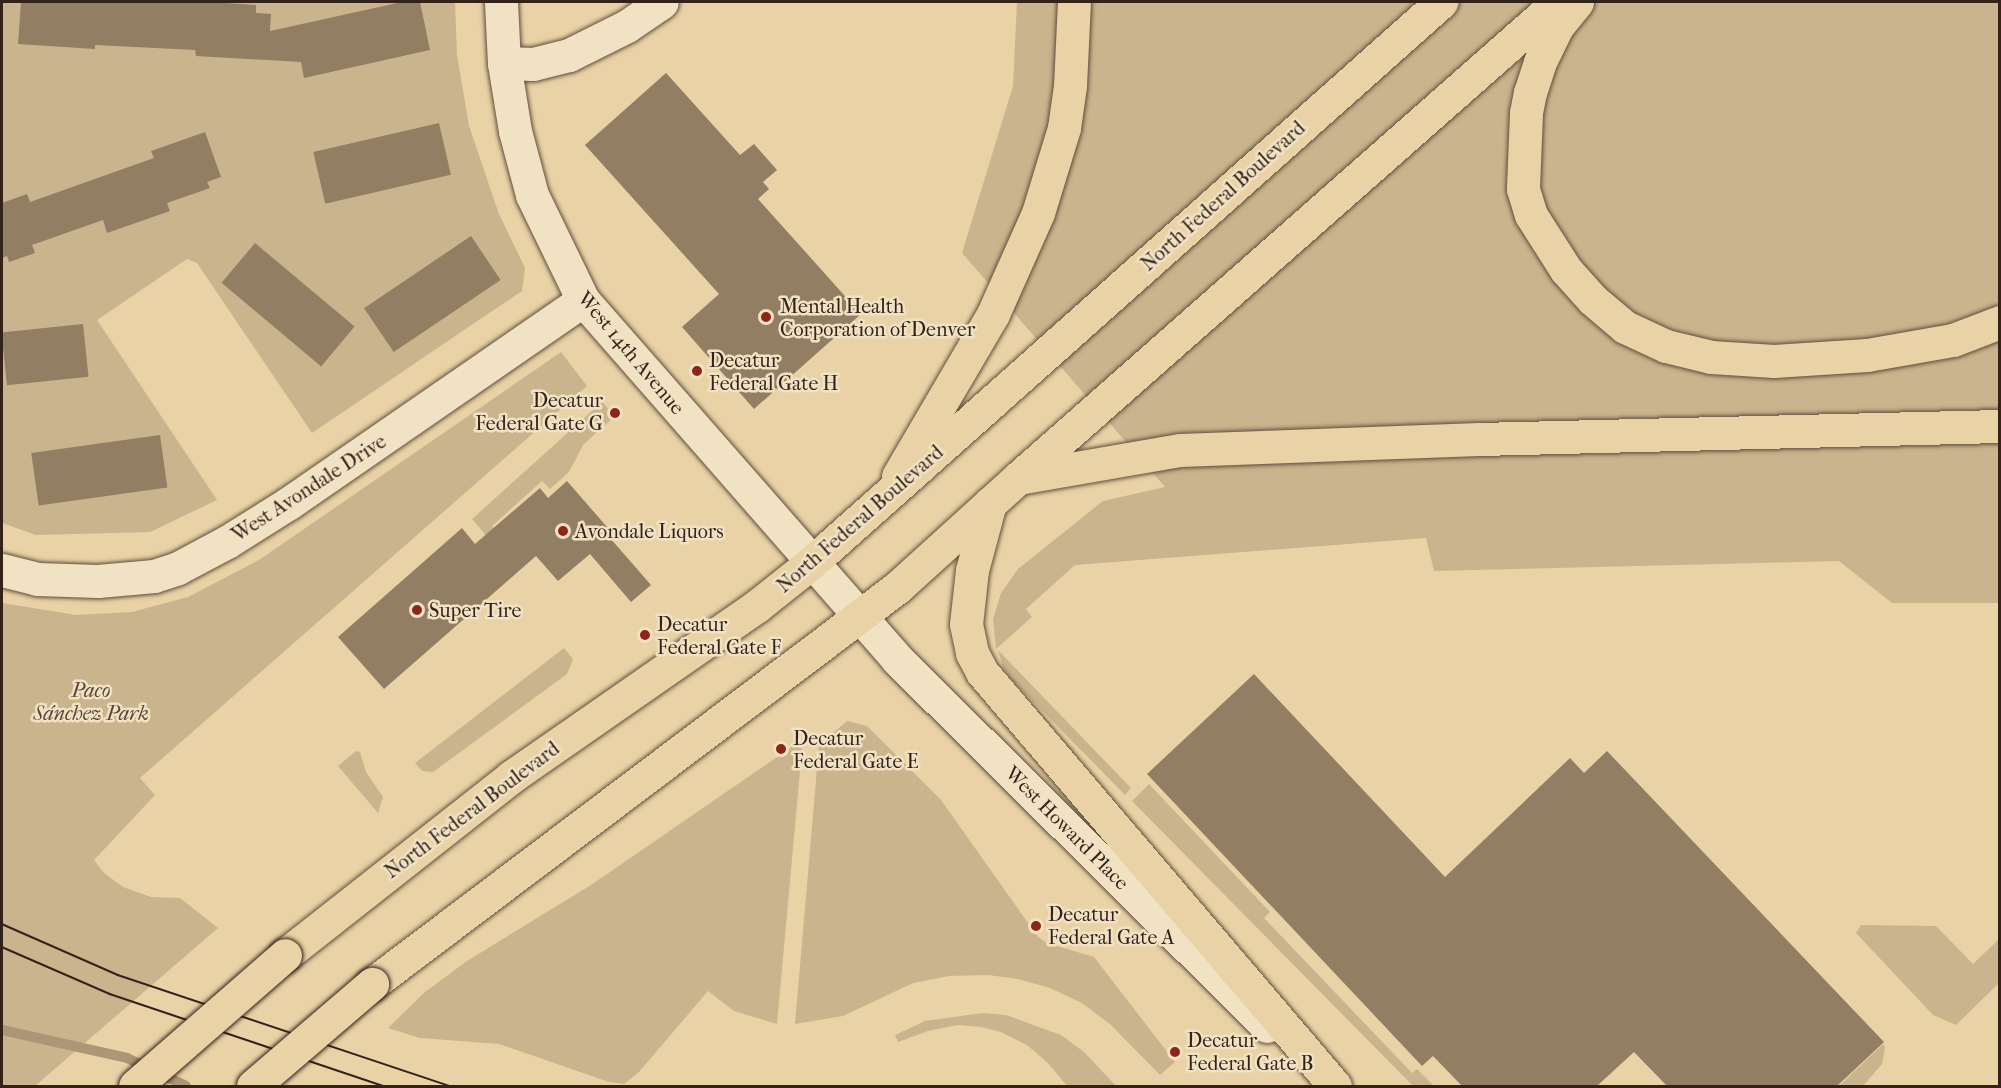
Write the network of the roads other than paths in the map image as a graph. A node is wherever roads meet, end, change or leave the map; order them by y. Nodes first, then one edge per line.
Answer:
1 (501, 2) edge
2 (662, 2) edge
3 (1074, 2) edge
4 (1441, 2) edge
5 (1558, 2) edge
6 (1577, 2) edge
7 (504, 63) junction
8 (584, 300) junction
9 (2000, 322) edge
10 (2000, 410) edge
11 (2000, 426) edge
12 (1897, 427) junction
13 (1018, 478) junction
14 (883, 502) junction
15 (990, 503) junction
16 (811, 563) junction
17 (2, 570) edge
18 (859, 617) junction
19 (135, 1086) edge
20 (253, 1086) edge
21 (1328, 1086) edge
22 (1335, 1086) edge

1 - 7 street, West 14th Avenue
2 - 7 street
3 - 14 main road
4 - 14 main road, North Federal Boulevard
5 - 13 main road
6 - 9 main road
7 - 8 street, West 14th Avenue
8 - 16 street, West 14th Avenue
8 - 17 street, West Avondale Drive
10 - 12 main road
11 - 12 main road
12 - 13 main road
13 - 15 main road
14 - 16 main road, North Federal Boulevard
15 - 18 main road
15 - 22 main road
16 - 18 street, West Howard Place
16 - 19 main road, North Federal Boulevard, bridge
18 - 20 main road, bridge
18 - 21 street, West Howard Place

